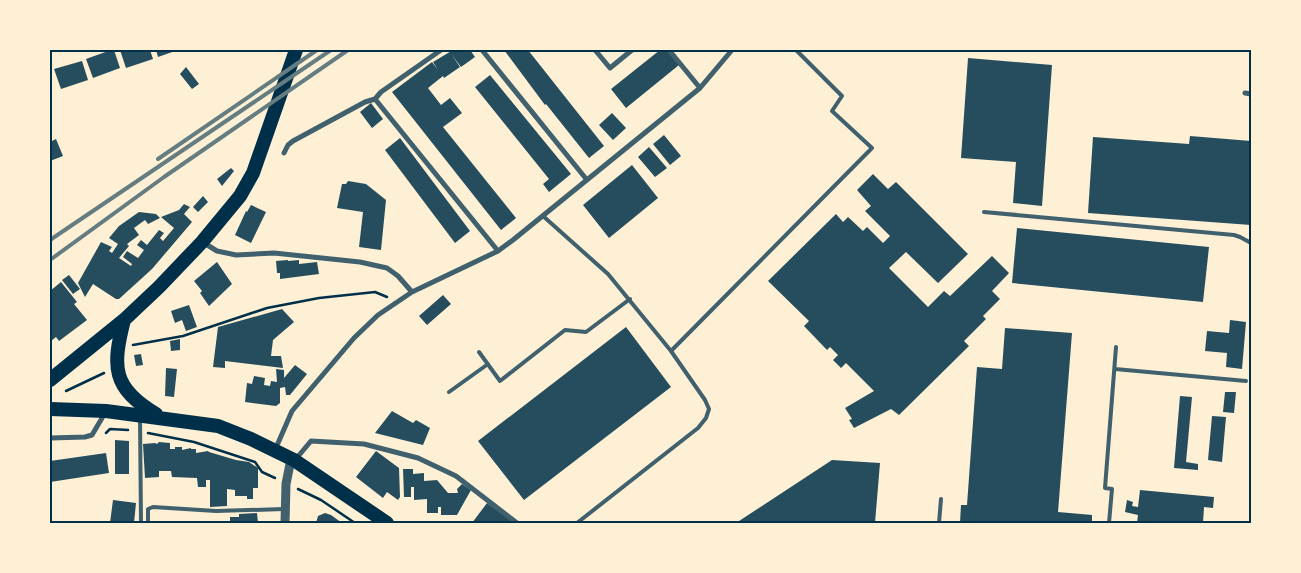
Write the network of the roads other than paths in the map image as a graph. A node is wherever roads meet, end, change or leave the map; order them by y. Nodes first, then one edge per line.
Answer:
1 (296, 50) edge
2 (441, 50) edge
3 (482, 50) edge
4 (595, 50) edge
5 (632, 50) edge
6 (669, 50) edge
7 (732, 50) edge
8 (796, 50) edge
9 (700, 88) junction
10 (1244, 93) dead end
11 (1251, 94) edge
12 (376, 98) junction
13 (284, 153) dead end
14 (587, 180) junction
15 (984, 212) dead end
16 (543, 216) junction
17 (202, 242) junction
18 (1251, 243) edge
19 (498, 251) junction
20 (412, 292) junction
21 (630, 299) junction
22 (124, 320) junction
23 (1116, 347) dead end
24 (671, 351) junction
25 (479, 352) dead end
26 (488, 364) junction
27 (1115, 369) junction
28 (50, 380) edge
29 (1246, 381) dead end
30 (449, 392) dead end
31 (50, 410) edge
32 (106, 411) junction
33 (140, 415) junction
34 (161, 418) junction
35 (50, 438) edge
36 (275, 451) junction
37 (293, 459) junction
38 (941, 499) dead end
39 (284, 509) junction
40 (141, 523) edge
41 (148, 523) edge
42 (285, 523) edge
43 (387, 523) edge
44 (516, 523) edge
45 (576, 523) edge
46 (939, 523) edge
47 (1109, 523) edge

1 - 17 highway
2 - 12 street
3 - 14 street
4 - 5 street
6 - 9 street
7 - 9 street
8 - 24 lane
9 - 14 street
10 - 11 street
12 - 13 street
12 - 19 street
14 - 16 street
15 - 18 lane
16 - 19 street
16 - 21 lane
17 - 20 street
17 - 22 highway
19 - 20 street
20 - 36 street
21 - 24 lane
21 - 26 lane
22 - 28 highway
22 - 34 highway
23 - 27 lane
24 - 45 lane
25 - 26 lane
26 - 30 lane
27 - 29 lane
27 - 47 lane
31 - 32 highway
32 - 33 highway
32 - 35 street
33 - 34 highway
33 - 40 lane
34 - 36 highway
36 - 37 highway
37 - 39 street
37 - 43 highway
37 - 44 street
38 - 46 lane
39 - 41 lane
39 - 42 street

